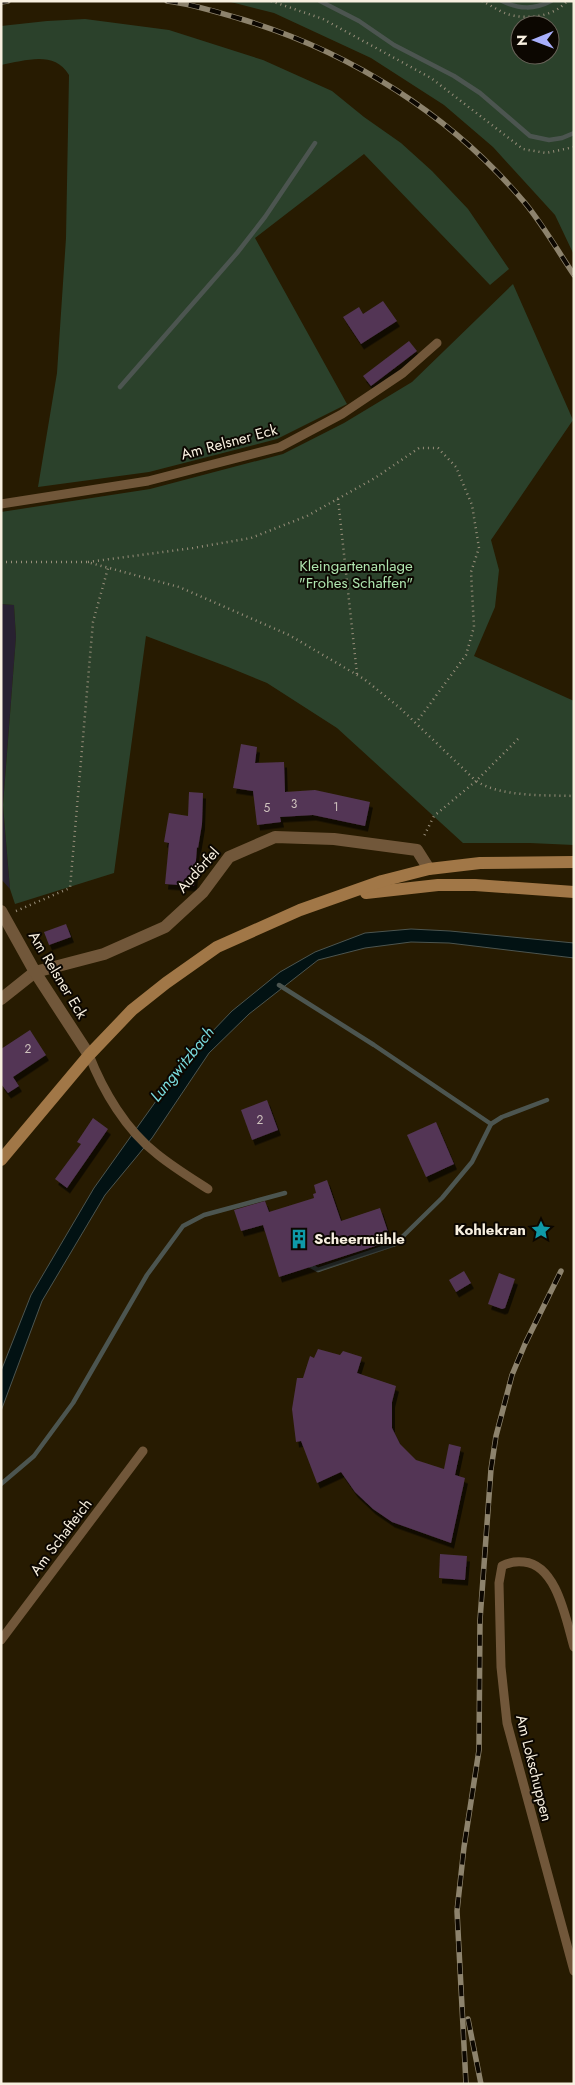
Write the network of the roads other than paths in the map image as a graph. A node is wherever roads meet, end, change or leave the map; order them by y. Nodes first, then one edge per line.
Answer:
1 (437, 344) dead end
2 (1, 504) edge
3 (574, 862) edge
4 (429, 869) junction
5 (574, 892) edge
6 (336, 897) junction
7 (2, 914) edge
8 (35, 972) junction
9 (1, 999) edge
10 (89, 1055) junction
11 (1, 1160) edge
12 (208, 1189) dead end
13 (143, 1451) dead end
14 (1, 1640) edge
15 (574, 1647) edge
16 (574, 1971) edge

1 - 2 lane, Am Relsner Eck
3 - 4 main road
4 - 6 main road
4 - 8 street, Audörfel
5 - 6 main road
6 - 10 main road
7 - 8 street, Am Relsner Eck
8 - 9 street, Audörfel
8 - 10 street, Am Relsner Eck
10 - 11 main road
10 - 12 lane
13 - 14 lane, Am Schafteich
15 - 16 lane, Am Lokschuppen

